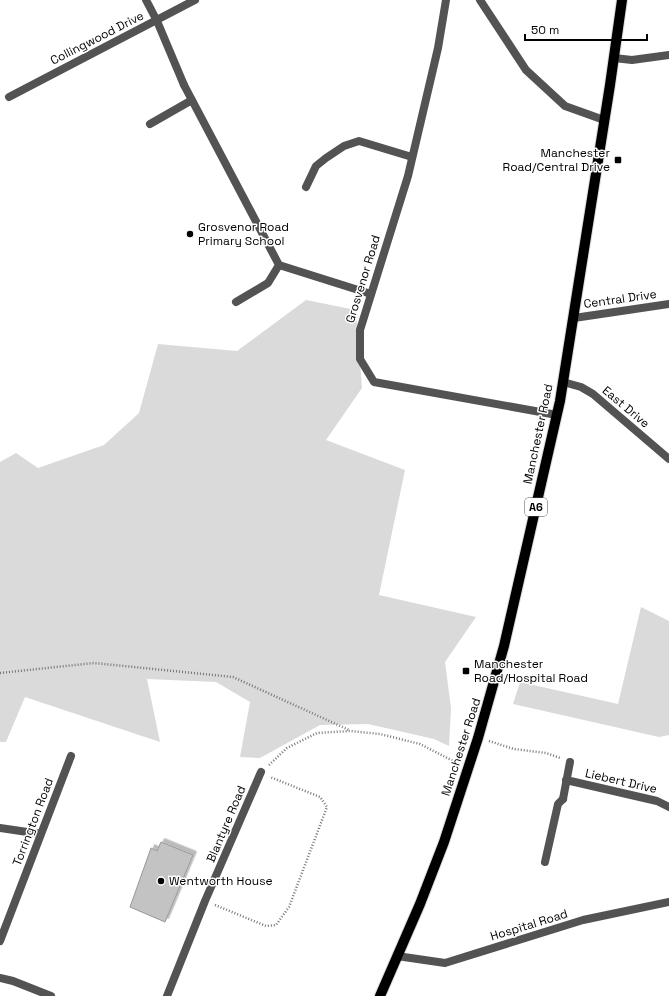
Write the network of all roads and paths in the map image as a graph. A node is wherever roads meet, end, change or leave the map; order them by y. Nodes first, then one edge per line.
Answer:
1 (146, 0) edge
2 (195, 0) edge
3 (446, 0) edge
4 (480, 0) edge
5 (622, 0) edge
6 (157, 21) junction
7 (669, 54) edge
8 (614, 58) junction
9 (9, 97) dead end
10 (192, 100) junction
11 (604, 120) junction
12 (150, 124) dead end
13 (412, 157) junction
14 (306, 187) dead end
15 (278, 265) junction
16 (371, 294) junction
17 (236, 302) dead end
18 (669, 304) edge
19 (574, 318) junction
20 (563, 382) junction
21 (557, 416) junction
22 (669, 459) edge
23 (0, 673) edge
24 (350, 731) junction
25 (478, 738) junction
26 (71, 756) dead end
27 (570, 762) joint
28 (468, 768) junction
29 (261, 772) junction
30 (566, 780) junction
31 (669, 807) edge
32 (0, 828) edge
33 (41, 834) junction
34 (545, 862) dead end
35 (205, 901) junction
36 (669, 902) edge
37 (0, 941) edge
38 (397, 956) junction
39 (0, 978) edge
40 (51, 996) edge
41 (167, 996) edge
42 (380, 996) edge

1 - 6 street
2 - 6 street, Collingwood Drive
3 - 13 street, Grosvenor Road
4 - 11 street
5 - 8 main road, Manchester Road / A6
6 - 9 street, Collingwood Drive
6 - 10 street
7 - 8 street
8 - 11 main road, Manchester Road / A6
10 - 12 street
10 - 15 street
11 - 19 main road, Manchester Road / A6
13 - 14 street
13 - 16 street, Grosvenor Road
15 - 16 street
15 - 17 street
16 - 21 street, Grosvenor Road
18 - 19 street, Central Drive
19 - 20 main road, Manchester Road / A6
20 - 21 main road, Manchester Road / A6
20 - 22 street, East Drive
21 - 25 main road, Manchester Road / A6
23 - 24 path
24 - 28 path
24 - 29 path
25 - 27 path
25 - 28 main road, Manchester Road / A6
26 - 33 street, Torrington Road
27 - 30 street
28 - 38 main road, Manchester Road / A6
29 - 35 street, Blantyre Road
29 - 35 path
30 - 31 street, Liebert Drive
30 - 34 street
32 - 33 street
33 - 37 street, Torrington Road
35 - 41 street, Blantyre Road
36 - 38 street, Hospital Road
38 - 42 main road, Manchester Road / A6
39 - 40 street

